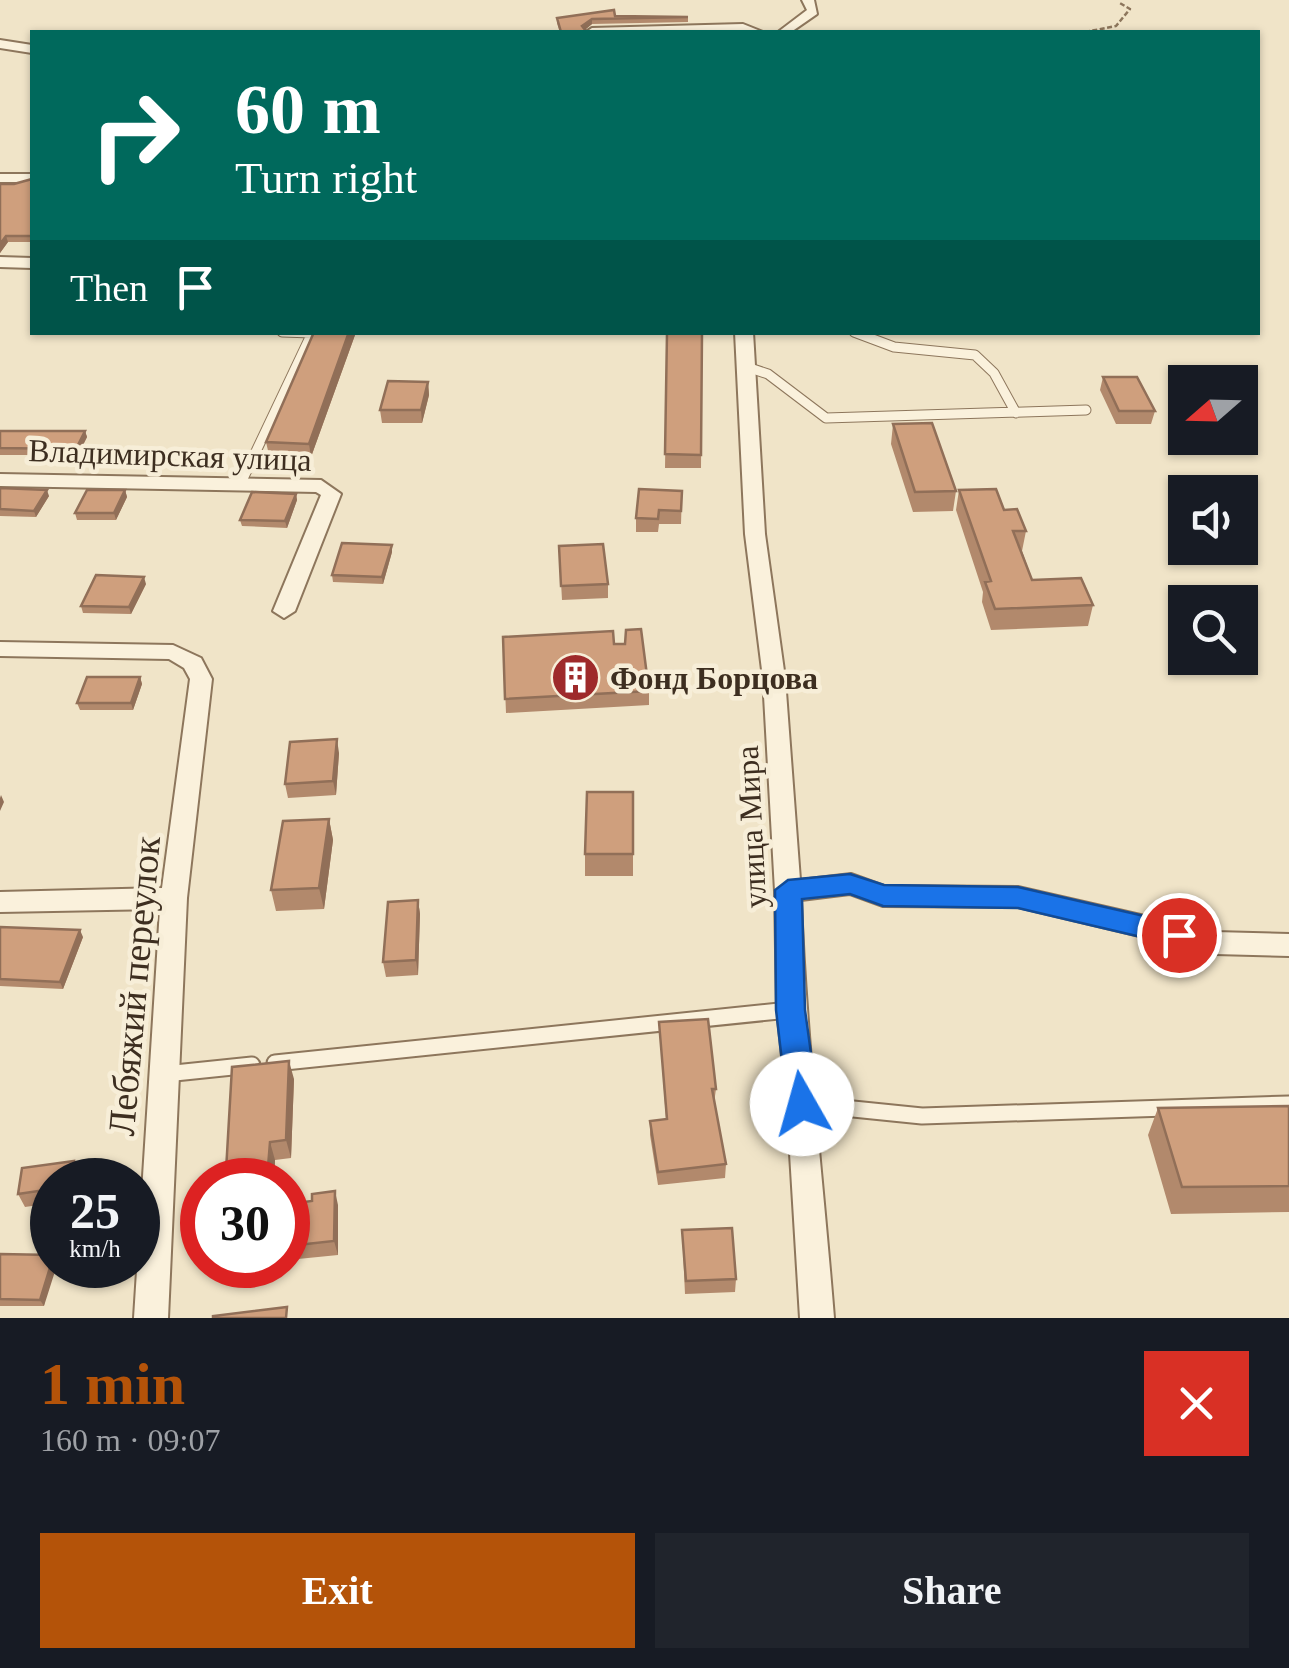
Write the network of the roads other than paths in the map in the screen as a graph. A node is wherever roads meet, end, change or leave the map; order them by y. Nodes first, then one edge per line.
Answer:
1 (808, 0) edge
2 (667, 30) edge
3 (750, 30) edge
4 (787, 30) edge
5 (0, 44) edge
6 (30, 50) edge
7 (0, 178) edge
8 (30, 178) edge
9 (0, 262) edge
10 (30, 263) edge
11 (311, 335) edge
12 (744, 335) edge
13 (862, 335) edge
14 (744, 366) junction
15 (1086, 410) dead end
16 (1016, 413) junction
17 (0, 480) edge
18 (241, 482) junction
19 (284, 611) dead end
20 (0, 650) edge
21 (788, 890) junction
22 (174, 898) junction
23 (0, 902) edge
24 (1289, 945) edge
25 (791, 1010) junction
26 (161, 1074) junction
27 (802, 1104) junction
28 (1289, 1104) edge
29 (151, 1318) edge
30 (817, 1318) edge

1 - 4 street
2 - 3 street
5 - 6 street
7 - 8 street
9 - 10 street
11 - 18 lane
12 - 14 street, улица Мира
13 - 16 lane
14 - 16 lane
14 - 21 street, улица Мира
15 - 16 lane
17 - 18 street, Владимирская улица
18 - 19 street, Владимирская улица
20 - 22 street, Лебяжий переулок
21 - 24 street
21 - 25 street, улица Мира
22 - 23 street
22 - 26 street, Лебяжий переулок
25 - 26 lane
25 - 27 street, улица Мира
26 - 29 street, Лебяжий переулок
27 - 28 lane
27 - 30 street, улица Мира

